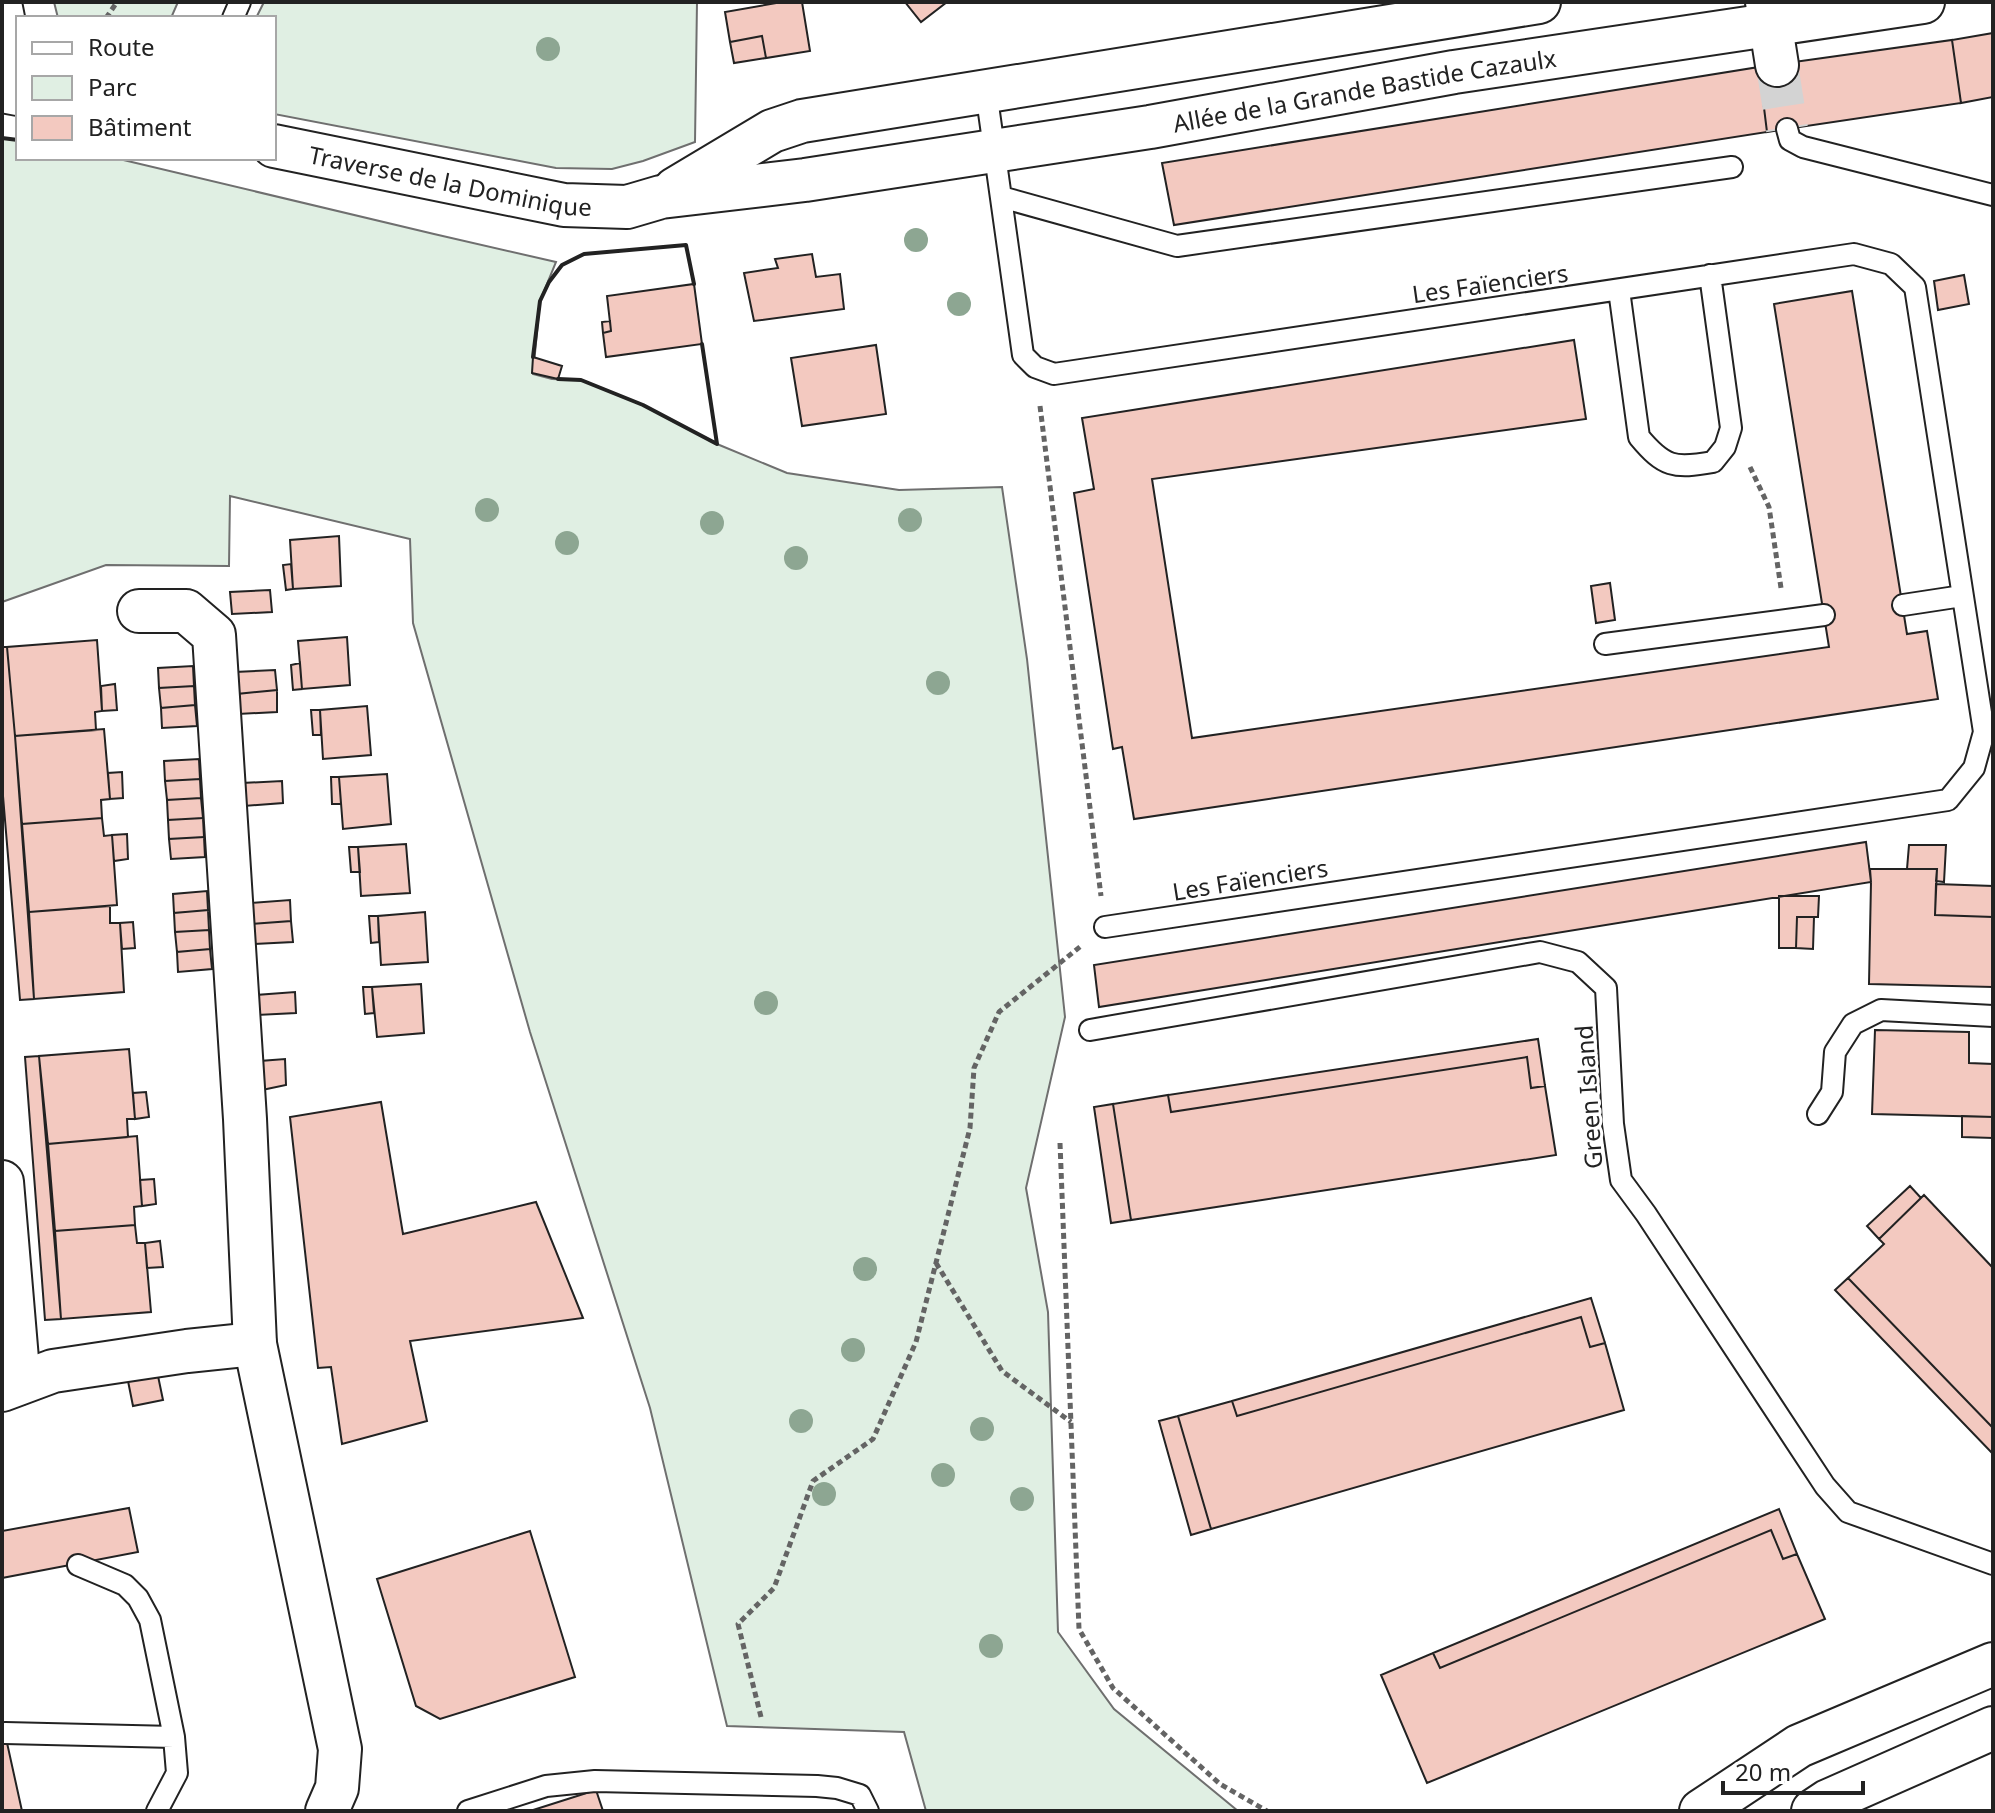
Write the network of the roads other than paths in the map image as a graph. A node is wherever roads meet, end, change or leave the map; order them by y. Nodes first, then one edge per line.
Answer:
1 (11, 2) edge
2 (1539, 2) edge
3 (1923, 2) edge
4 (1440, 10) edge
5 (1771, 31) edge
6 (1454, 72) junction
7 (986, 91) junction
8 (8, 92) edge
9 (1787, 129) dead end
10 (772, 131) junction
11 (276, 146) edge
12 (994, 151) junction
13 (1732, 167) dead end
14 (805, 180) junction
15 (1993, 195) edge
16 (1001, 197) junction
17 (644, 202) junction
18 (1710, 275) junction
19 (1619, 290) junction
20 (1962, 596) junction
21 (1903, 605) dead end
22 (139, 611) dead end
23 (1824, 615) dead end
24 (1605, 644) dead end
25 (1105, 927) road end
26 (1993, 1016) edge
27 (1090, 1030) dead end
28 (1818, 1114) dead end
29 (2, 1182) edge
30 (255, 1344) junction
31 (10, 1387) edge
32 (1993, 1564) edge
33 (78, 1565) dead end
34 (1993, 1664) edge
35 (1993, 1728) edge
36 (5, 1733) dead end
37 (174, 1737) junction
38 (157, 1811) edge
39 (327, 1811) edge
40 (468, 1811) edge
41 (868, 1811) edge
42 (1701, 1811) edge
43 (1813, 1811) edge

1 - 8 lane
2 - 4 street
3 - 5 street, Allée de la Grande Bastide Cazaulx
4 - 6 street
4 - 7 street
5 - 6 street, Allée de la Grande Bastide Cazaulx
6 - 12 street, Allée de la Grande Bastide Cazaulx
7 - 10 street
7 - 12 lane
9 - 15 lane
10 - 14 street
10 - 17 street
11 - 17 street, Traverse de la Dominique
12 - 14 street, Allée de la Grande Bastide Cazaulx
12 - 16 lane
13 - 16 lane
14 - 17 street, Allée de la Grande Bastide Cazaulx
16 - 19 lane, Les Faïenciers
18 - 19 lane, Les Faïenciers
18 - 19 lane
18 - 20 lane, Les Faïenciers
20 - 21 lane
20 - 25 lane, Les Faïenciers
22 - 30 street
23 - 24 lane
26 - 28 lane
27 - 32 lane, Green Island
29 - 31 street
30 - 31 street
30 - 39 street
33 - 37 lane
34 - 42 street
35 - 43 street
36 - 37 lane
37 - 38 lane
40 - 41 lane

